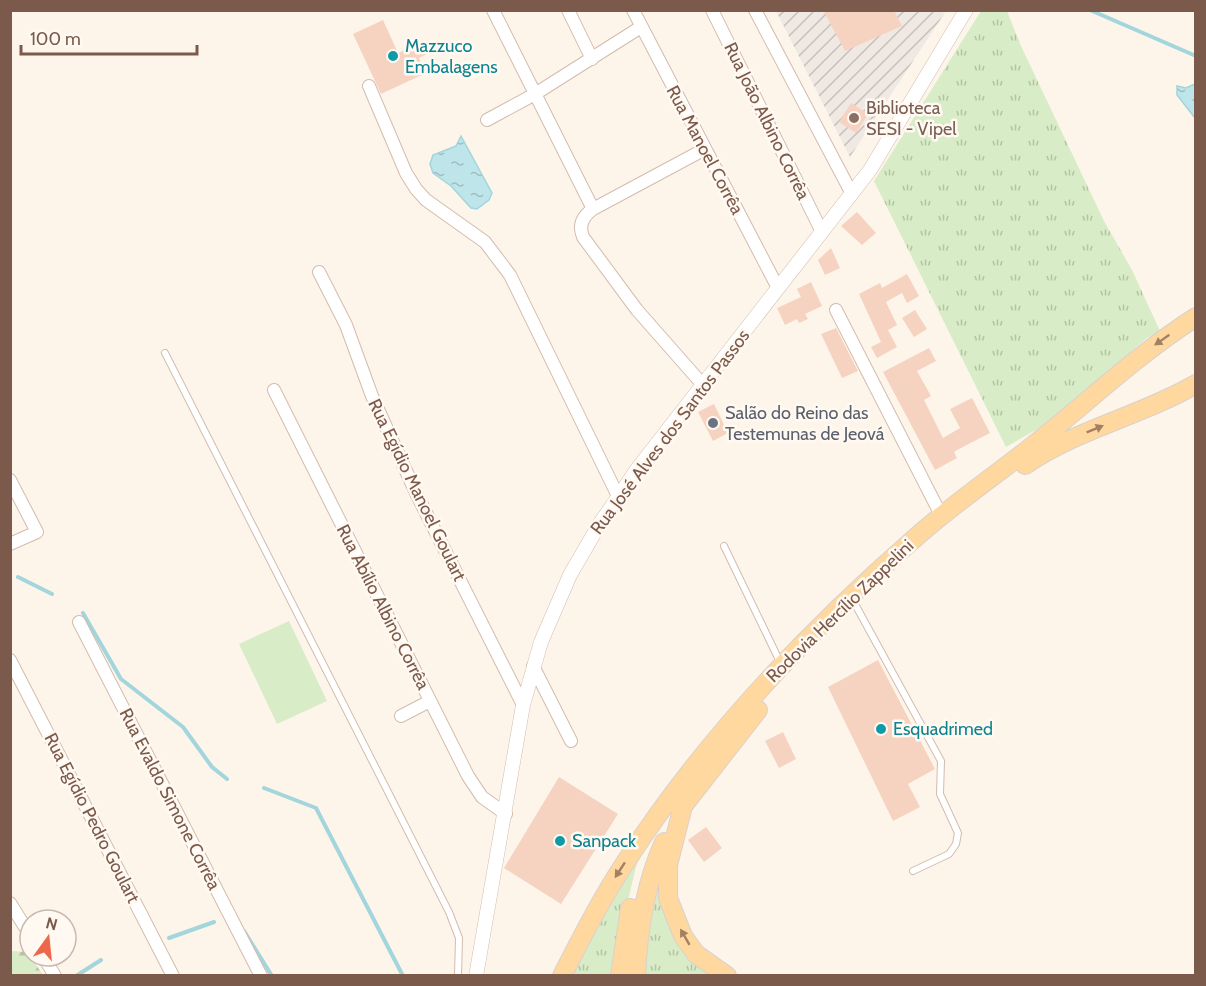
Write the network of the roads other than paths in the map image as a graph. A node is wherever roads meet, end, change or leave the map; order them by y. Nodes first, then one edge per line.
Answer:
1 (493, 10) edge
2 (568, 10) edge
3 (633, 10) edge
4 (712, 10) edge
5 (755, 10) edge
6 (966, 10) edge
7 (641, 27) junction
8 (592, 58) junction
9 (369, 86) dead end
10 (535, 94) junction
11 (486, 120) dead end
12 (705, 149) junction
13 (852, 194) junction
14 (593, 209) junction
15 (822, 232) junction
16 (319, 273) dead end
17 (778, 288) junction
18 (836, 310) dead end
19 (1195, 317) edge
20 (165, 353) dead end
21 (1196, 384) edge
22 (703, 385) junction
23 (274, 390) dead end
24 (10, 480) edge
25 (618, 496) junction
26 (942, 517) junction
27 (10, 544) edge
28 (724, 546) dead end
29 (856, 606) junction
30 (79, 622) dead end
31 (10, 660) edge
32 (533, 666) junction
33 (782, 666) junction
34 (430, 701) junction
35 (523, 705) junction
36 (400, 716) dead end
37 (571, 741) dead end
38 (674, 805) junction
39 (506, 814) junction
40 (913, 871) dead end
41 (10, 903) edge
42 (18, 916) edge
43 (173, 975) edge
44 (261, 975) edge
45 (458, 975) edge
46 (476, 975) edge
47 (561, 975) edge
48 (620, 975) edge
49 (636, 975) edge
50 (726, 975) edge

1 - 10 street
2 - 8 street
3 - 7 street, Rua Manoel Corrêa
4 - 15 street, Rua João Albino Corrêa
5 - 13 street
6 - 13 street, Rua José Alves dos Santos Passos
7 - 8 street
7 - 12 street, Rua Manoel Corrêa
8 - 10 street
9 - 25 street
10 - 11 street
10 - 14 street
12 - 14 street
12 - 17 street, Rua Manoel Corrêa
13 - 15 street, Rua José Alves dos Santos Passos
14 - 22 street
15 - 17 street, Rua José Alves dos Santos Passos
16 - 35 street, Rua Egídio Manoel Goulart
17 - 22 street, Rua José Alves dos Santos Passos
18 - 26 street
19 -> 26 main road, Rodovia Hercílio Zappelini
20 - 45 lane
29 -> 21 main road, Rodovia Hercílio Zappelini
22 - 25 street, Rua José Alves dos Santos Passos
23 - 34 street, Rua Abílio Albino Corrêa
24 - 27 street
25 - 32 street, Rua José Alves dos Santos Passos
26 - 33 main road, Rodovia Hercílio Zappelini
28 - 33 lane
29 - 38 main road, Rodovia Hercílio Zappelini
29 - 40 lane
30 - 44 street, Rua Evaldo Simone Corrêa
31 - 43 street, Rua Egídio Pedro Goulart
32 - 35 street, Rua José Alves dos Santos Passos
32 - 37 street
33 - 38 main road, Rodovia Hercílio Zappelini
34 - 36 street
34 - 39 street, Rua Abílio Albino Corrêa
35 - 39 street, Rua José Alves dos Santos Passos
38 -> 47 main road, Rodovia Hercílio Zappelini
38 - 48 main road
38 - 49 main road
50 -> 38 main road, Rodovia Hercílio Zappelini
39 - 46 street, Rua José Alves dos Santos Passos
41 - 42 street

